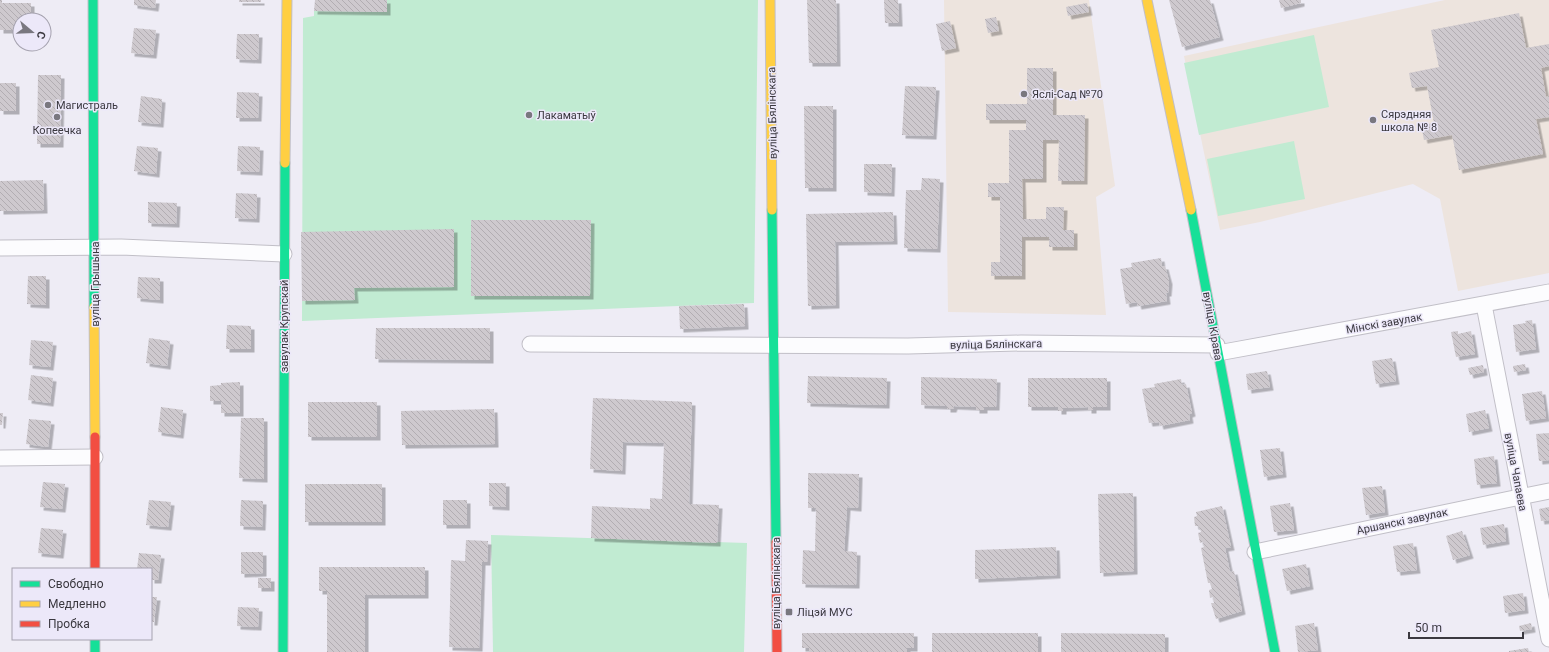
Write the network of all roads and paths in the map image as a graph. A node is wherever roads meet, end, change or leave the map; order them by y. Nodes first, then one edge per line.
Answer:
1 (93, 0) edge
2 (287, 0) edge
3 (770, 0) edge
4 (1147, 0) edge
5 (0, 248) edge
6 (95, 248) junction
7 (284, 254) junction
8 (1549, 292) edge
9 (1484, 305) junction
10 (530, 344) dead end
11 (775, 346) junction
12 (1217, 349) junction
13 (95, 456) junction
14 (0, 458) edge
15 (1549, 491) edge
16 (1521, 496) junction
17 (1256, 552) junction
18 (95, 568) edge
19 (1549, 639) edge
20 (95, 640) edge
21 (95, 652) edge
22 (283, 652) edge
23 (777, 652) edge
24 (1275, 652) edge

1 - 6 main road, вуліца Грышына
2 - 7 main road, завулак Крупскай
3 - 11 main road, вуліца Бялінскага
4 - 12 main road, вуліца Кірава
5 - 6 street
6 - 7 street
6 - 13 main road, вуліца Грышына
7 - 22 main road, завулак Крупскай
8 - 9 street, Мінскі завулак
9 - 12 street, Мінскі завулак
9 - 16 street, вуліца Чапаева
10 - 11 street, вуліца Бялінскага
11 - 12 street, вуліца Бялінскага
11 - 23 main road, вуліца Бялінскага
12 - 17 main road, вуліца Кірава
13 - 14 street
13 - 18 main road, вуліца Грышына
15 - 16 street, Аршанскі завулак
16 - 17 street, Аршанскі завулак
16 - 19 street, вуліца Чапаева
17 - 24 main road, вуліца Кірава
20 - 21 main road

